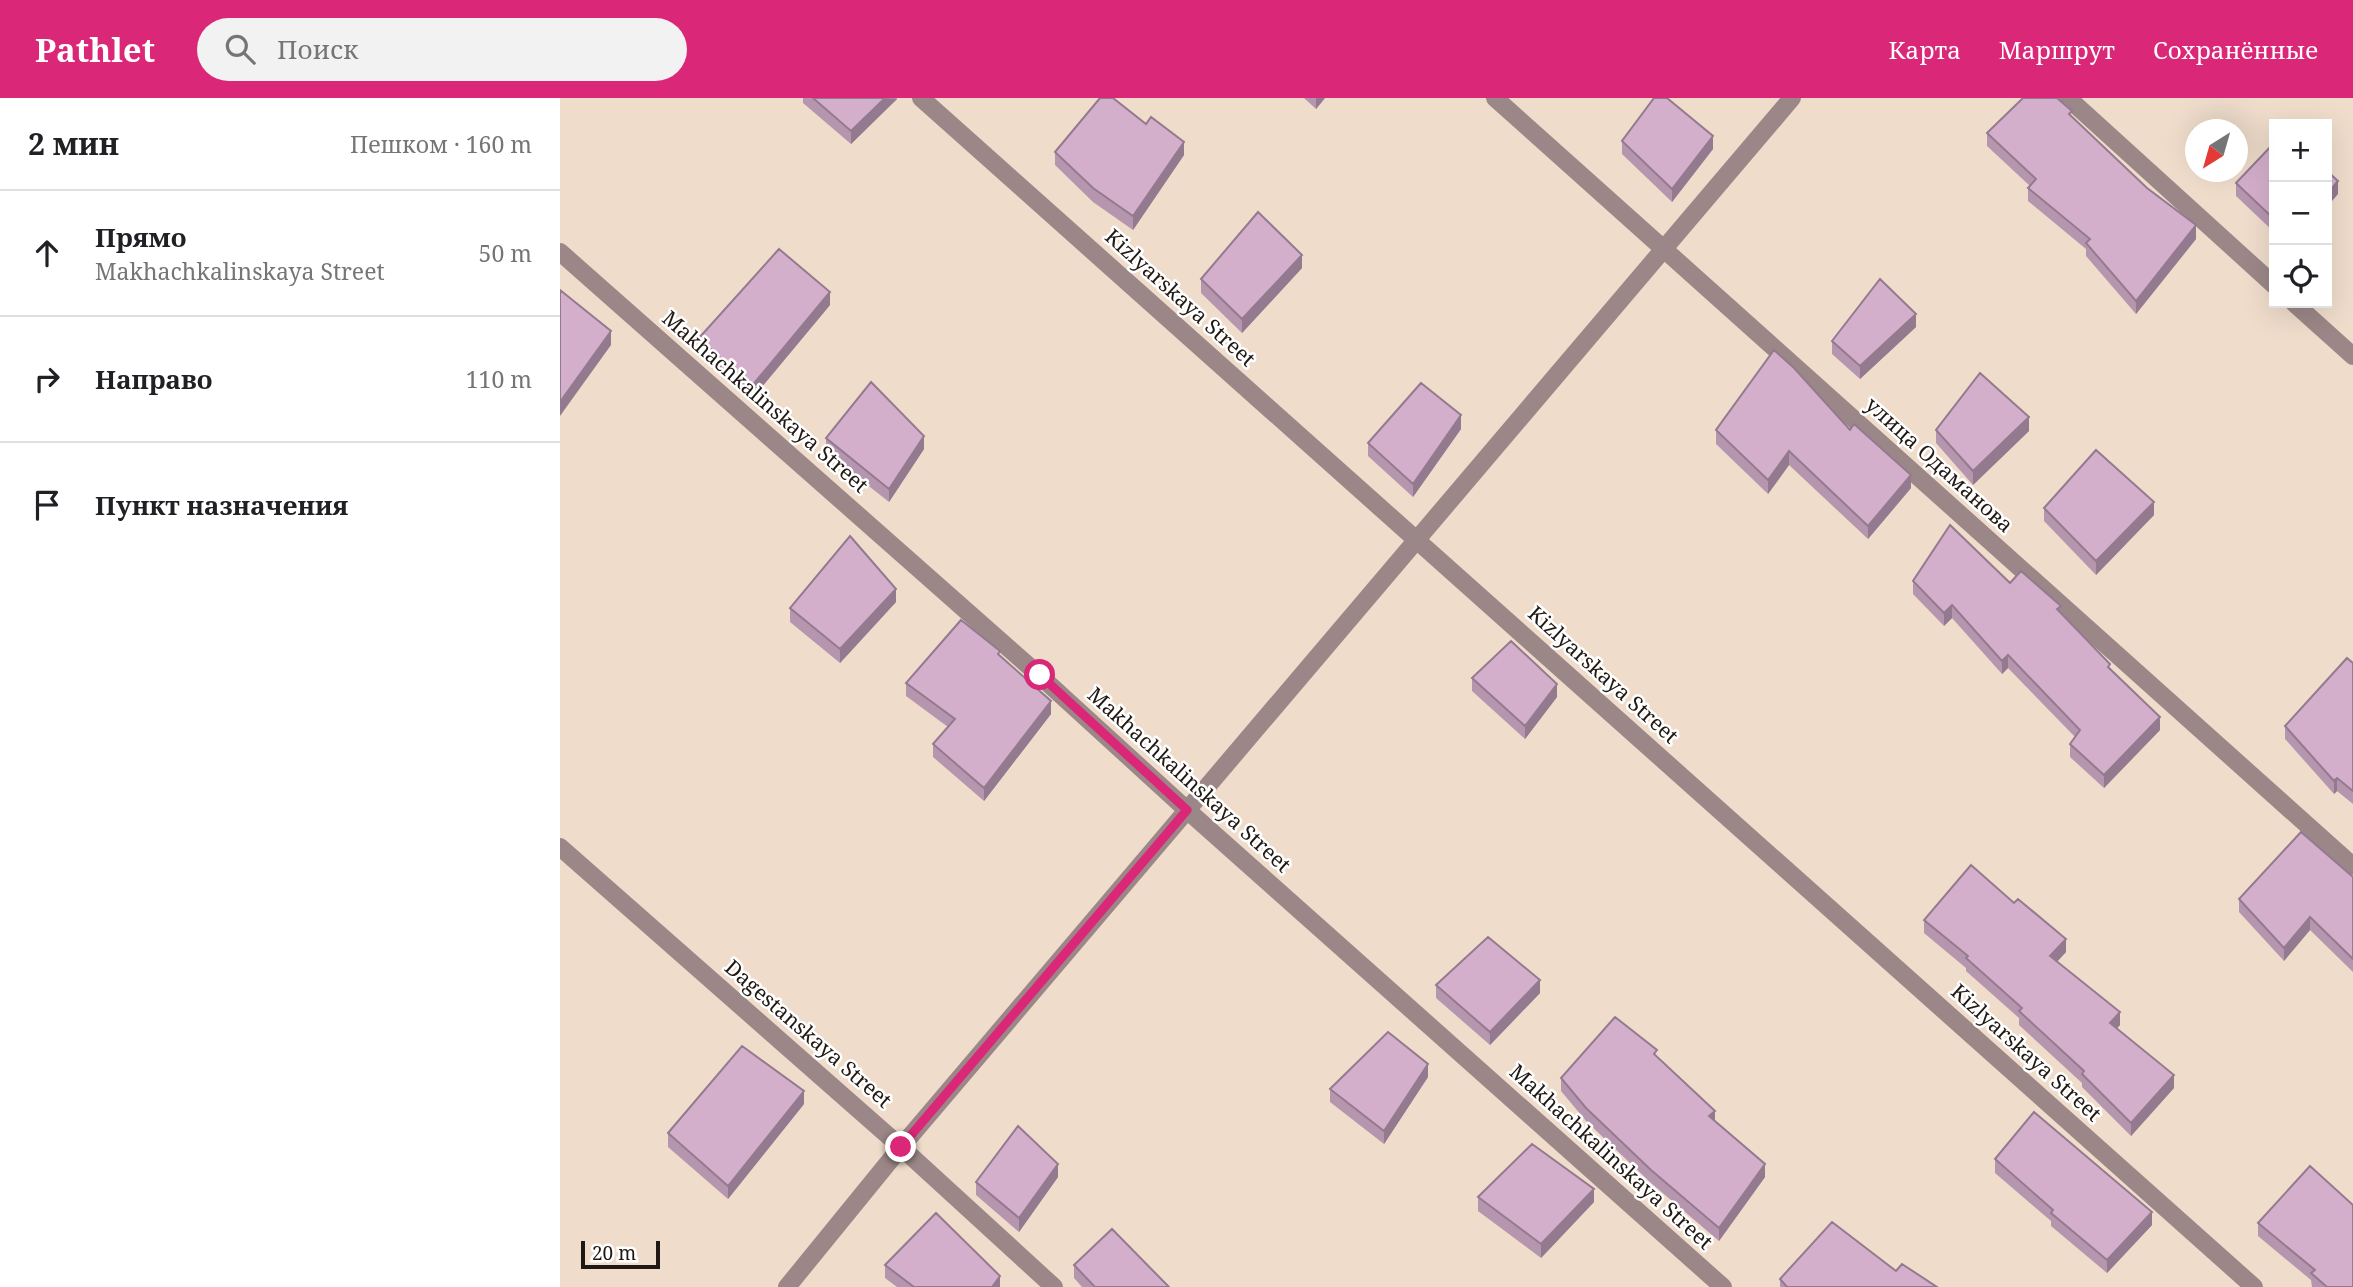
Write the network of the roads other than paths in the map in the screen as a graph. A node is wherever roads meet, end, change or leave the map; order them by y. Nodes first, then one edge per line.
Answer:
1 (921, 98) edge
2 (1495, 98) edge
3 (1792, 98) edge
4 (2068, 98) edge
5 (1664, 249) junction
6 (560, 252) edge
7 (2269, 280) edge
8 (2300, 308) edge
9 (2353, 356) edge
10 (1416, 540) junction
11 (1187, 810) junction
12 (560, 847) edge
13 (2353, 866) edge
14 (901, 1147) junction
15 (787, 1287) edge
16 (1054, 1287) edge
17 (1723, 1287) edge
18 (2253, 1287) edge

1 - 10 street, Kizlyarskaya Street
2 - 5 street, улица Одаманова
3 - 5 street
4 - 7 street
5 - 10 street
5 - 13 street, улица Одаманова
6 - 11 street, Makhachkalinskaya Street
8 - 9 street
10 - 11 street
10 - 18 street, Kizlyarskaya Street
11 - 14 street
11 - 17 street, Makhachkalinskaya Street
12 - 14 street, Dagestanskaya Street
14 - 15 street
14 - 16 street, Dagestanskaya Street

